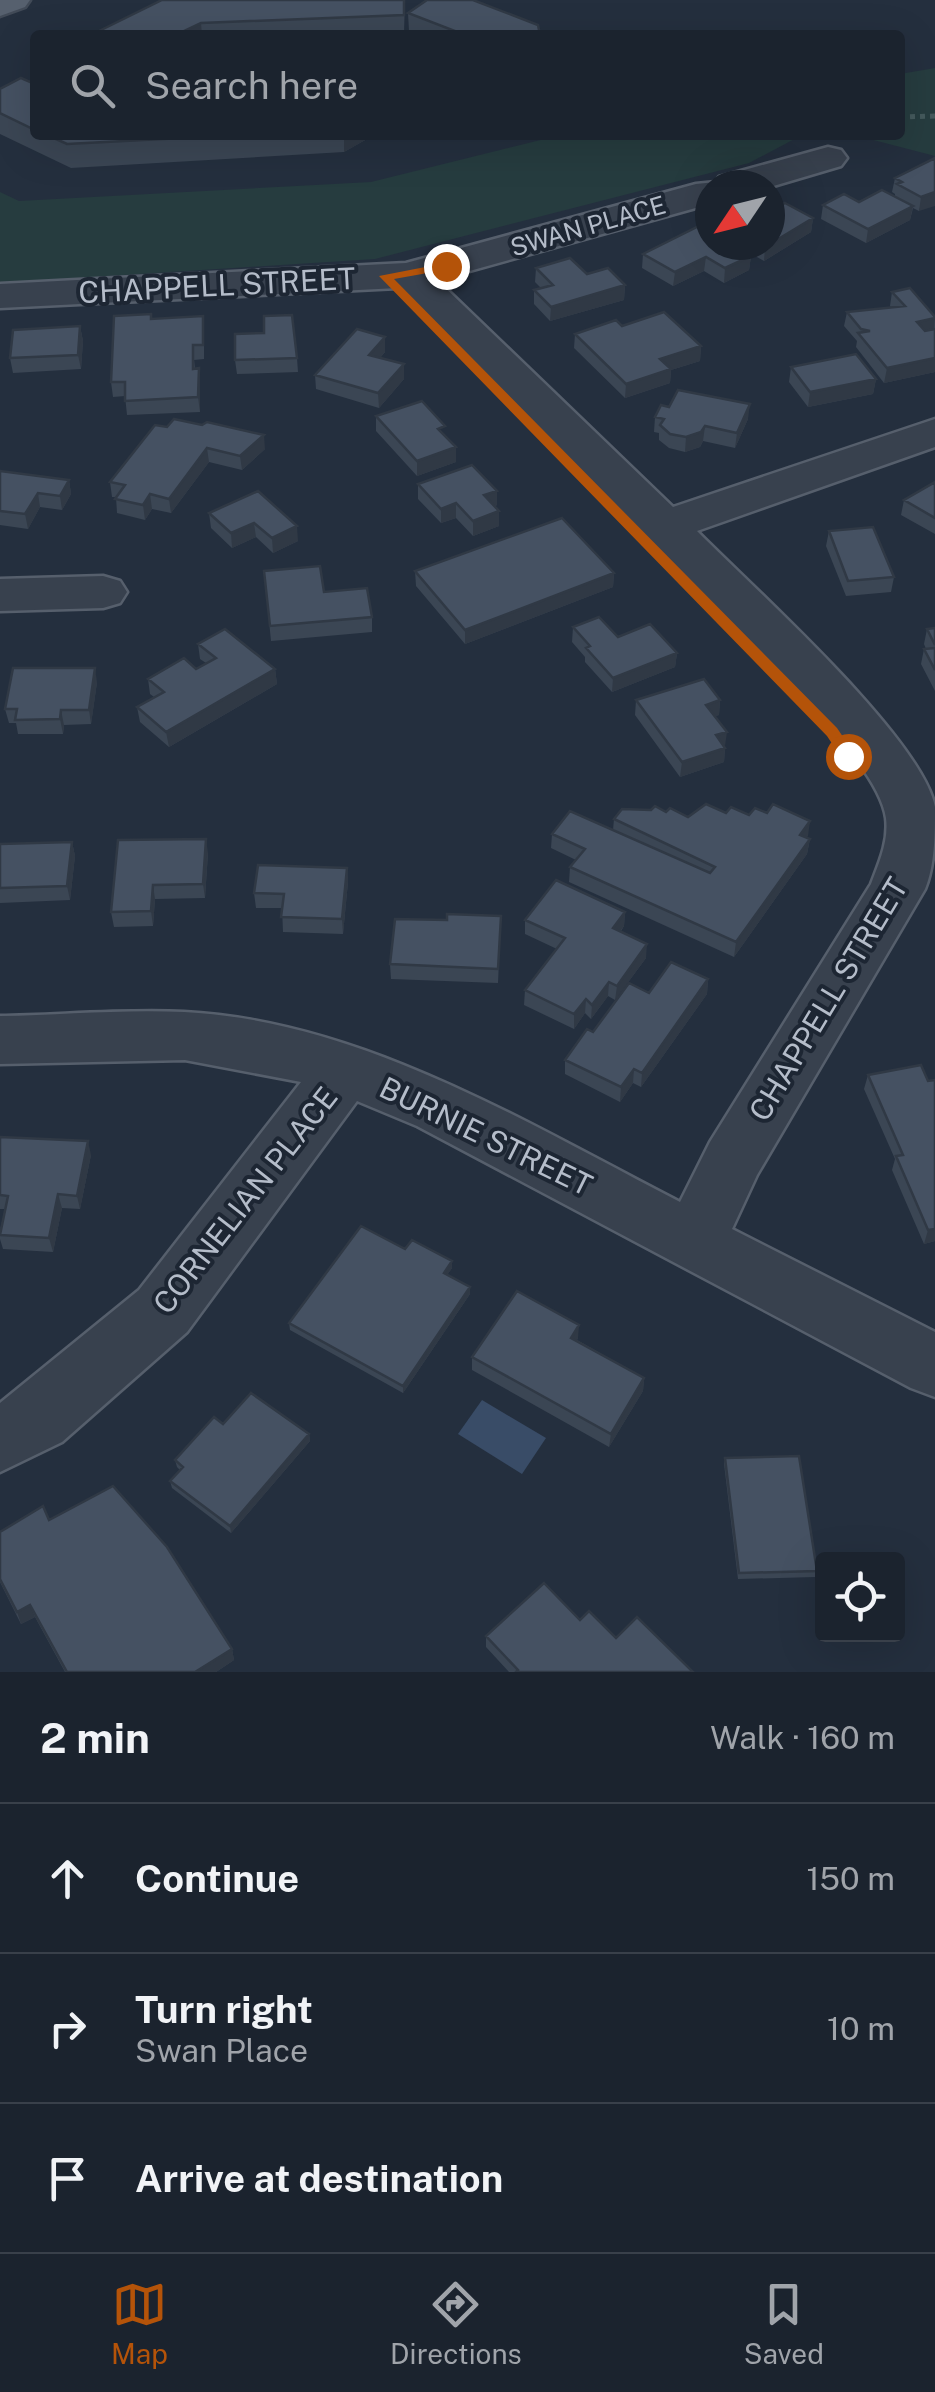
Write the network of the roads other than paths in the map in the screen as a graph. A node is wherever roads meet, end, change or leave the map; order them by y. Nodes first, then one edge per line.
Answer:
1 (13, 0) edge
2 (0, 6) edge
3 (828, 158) dead end
4 (785, 170) edge
5 (695, 196) edge
6 (408, 275) junction
7 (0, 296) edge
8 (935, 432) edge
9 (665, 526) junction
10 (104, 592) dead end
11 (0, 595) edge
12 (924, 815) edge
13 (0, 1040) edge
14 (346, 1070) junction
15 (694, 1240) junction
16 (935, 1366) edge
17 (0, 1438) edge

1 - 2 main road
3 - 4 street
5 - 6 street, SWAN PLACE
6 - 7 street, CHAPPELL STREET
6 - 9 street, CHAPPELL STREET
8 - 9 street
9 - 12 street, CHAPPELL STREET
10 - 11 street
12 - 15 street, CHAPPELL STREET
13 - 14 street, BURNIE STREET
14 - 15 street, BURNIE STREET
14 - 17 street, CORNELIAN PLACE
15 - 16 street, BURNIE STREET

